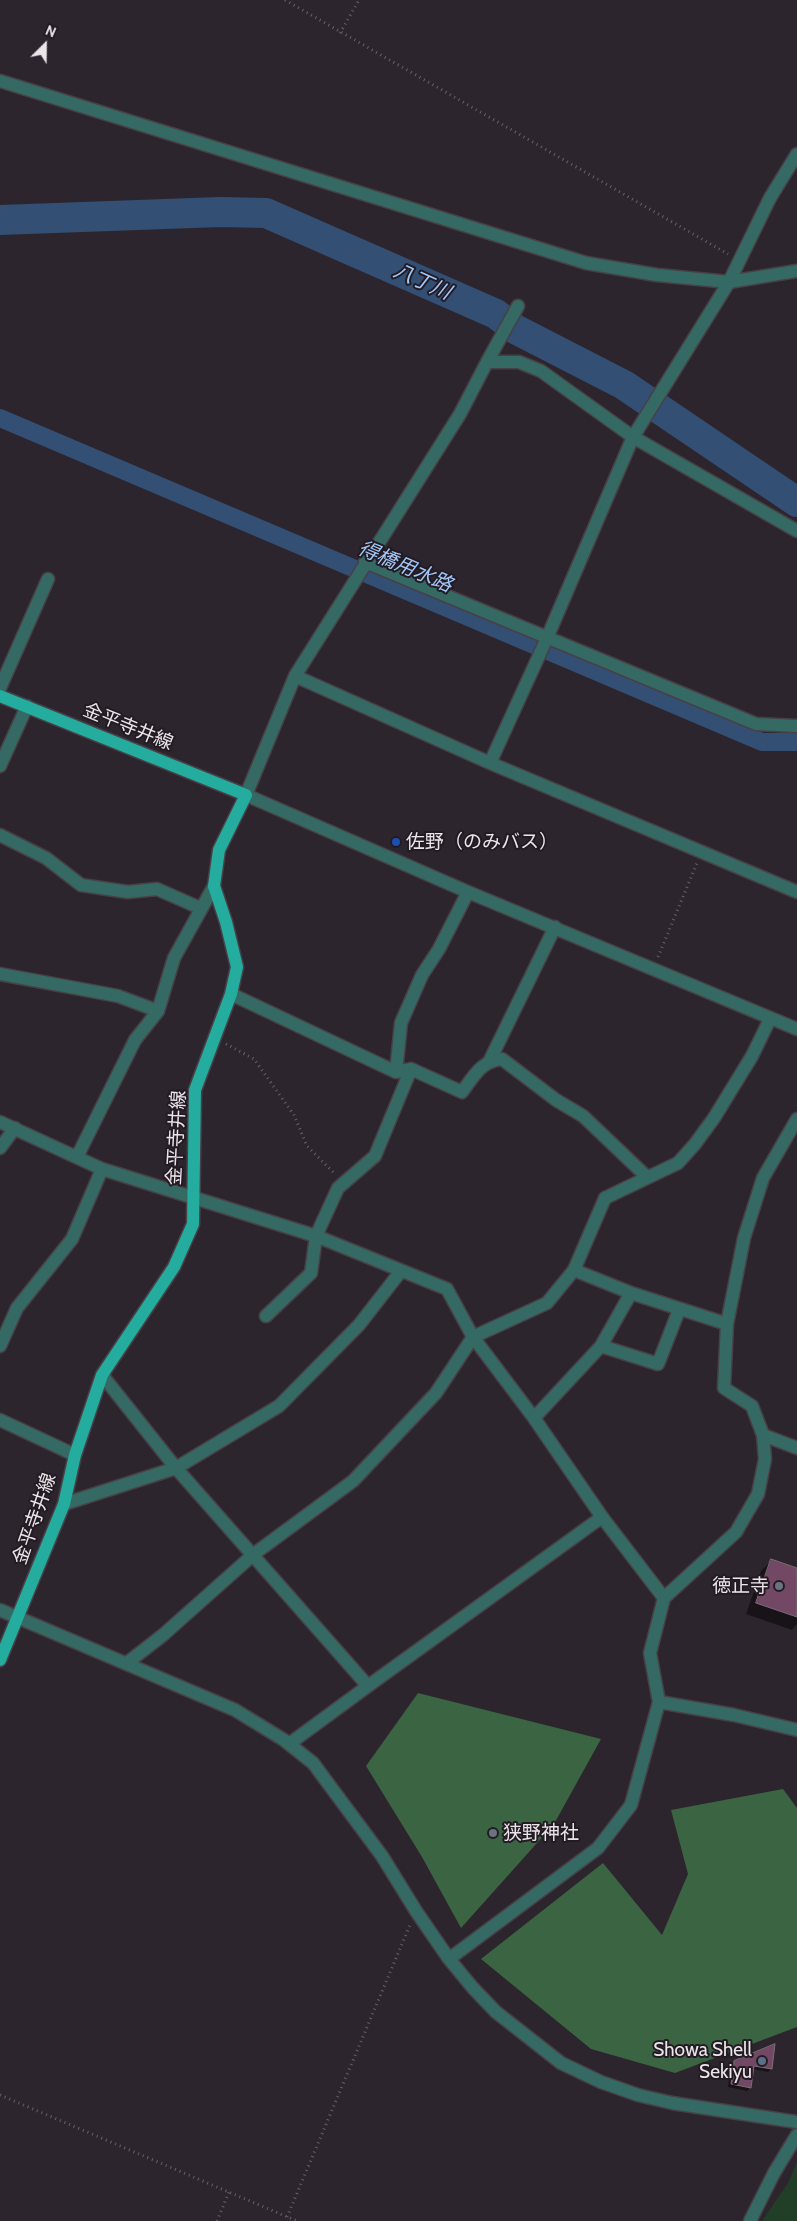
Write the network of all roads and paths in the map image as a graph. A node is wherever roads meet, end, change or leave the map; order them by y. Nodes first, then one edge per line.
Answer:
1 (285, 0) edge
2 (359, 0) edge
3 (340, 32) junction
4 (0, 81) edge
5 (797, 154) edge
6 (739, 260) junction
7 (797, 271) edge
8 (729, 282) junction
9 (518, 306) dead end
10 (487, 362) junction
11 (633, 437) junction
12 (797, 531) edge
13 (362, 569) junction
14 (48, 579) dead end
15 (543, 645) junction
16 (295, 676) junction
17 (0, 688) edge
18 (0, 696) edge
19 (27, 706) junction
20 (797, 726) edge
21 (490, 763) junction
22 (0, 766) edge
23 (246, 795) junction
24 (0, 835) edge
25 (702, 851) junction
26 (214, 886) junction
27 (468, 892) junction
28 (797, 892) edge
29 (200, 908) junction
30 (555, 927) junction
31 (654, 969) junction
32 (0, 974) edge
33 (231, 994) junction
34 (158, 1010) junction
35 (770, 1019) junction
36 (797, 1029) edge
37 (215, 1038) junction
38 (490, 1060) junction
39 (411, 1069) junction
40 (396, 1072) junction
41 (797, 1119) edge
42 (0, 1122) edge
43 (15, 1128) junction
44 (0, 1148) edge
45 (77, 1157) junction
46 (102, 1169) junction
47 (647, 1177) junction
48 (344, 1184) junction
49 (193, 1196) junction
50 (316, 1236) junction
51 (574, 1270) junction
52 (401, 1271) junction
53 (631, 1293) junction
54 (678, 1310) junction
55 (266, 1316) dead end
56 (727, 1324) junction
57 (473, 1337) junction
58 (0, 1346) edge
59 (601, 1346) junction
60 (102, 1375) junction
61 (534, 1418) junction
62 (0, 1420) edge
63 (763, 1435) junction
64 (797, 1448) edge
65 (75, 1455) junction
66 (176, 1468) junction
67 (64, 1504) junction
68 (602, 1517) junction
69 (254, 1554) junction
70 (664, 1598) junction
71 (0, 1610) edge
72 (18, 1618) junction
73 (0, 1660) edge
74 (127, 1663) junction
75 (368, 1686) junction
76 (659, 1702) junction
77 (797, 1730) edge
78 (288, 1744) junction
79 (416, 1911) junction
80 (449, 1959) junction
81 (0, 2095) edge
82 (797, 2122) edge
83 (797, 2135) edge
84 (229, 2192) junction
85 (287, 2217) junction
86 (217, 2221) edge
87 (297, 2221) edge
88 (750, 2221) edge

1 - 3 path
2 - 3 path
3 - 6 path
4 - 8 street
5 - 6 street
6 - 8 street
7 - 8 street
8 - 11 street
9 - 10 street
10 - 11 street
10 - 13 street
11 - 12 street
11 - 15 street
13 - 15 street
13 - 16 street
14 - 17 street
15 - 20 street
15 - 21 street
16 - 21 street
16 - 23 street
18 - 19 main road, 金平寺井線
19 - 22 street
19 - 23 main road, 金平寺井線
21 - 25 street
23 - 26 main road, 金平寺井線
23 - 27 street
24 - 29 street
25 - 28 street
25 - 31 path
26 - 29 street
26 - 33 main road, 金平寺井線
27 - 30 street
27 - 40 street
29 - 34 street
30 - 31 street
30 - 38 street
31 - 35 street
32 - 34 street
33 - 37 main road, 金平寺井線
33 - 40 street
34 - 45 street
35 - 36 street
35 - 47 street
37 - 48 path
37 - 49 main road, 金平寺井線
38 - 39 street
38 - 47 street
39 - 40 street
39 - 48 street
41 - 56 street
42 - 43 street
43 - 44 street
43 - 45 street
45 - 46 street
46 - 49 street
46 - 58 street
47 - 51 street
48 - 50 street
49 - 50 street
49 - 60 main road, 金平寺井線
50 - 52 street
50 - 55 street
51 - 53 street
51 - 57 street
52 - 57 street
52 - 66 street
53 - 54 street
53 - 59 street
54 - 56 street
54 - 59 street
56 - 63 street
57 - 61 street
57 - 69 street
59 - 61 street
60 - 65 main road, 金平寺井線
60 - 66 street
61 - 68 street
62 - 65 street
63 - 64 street
63 - 70 street
65 - 67 main road, 金平寺井線
66 - 67 street
66 - 69 street
67 - 72 main road, 金平寺井線
68 - 70 street
68 - 75 street
69 - 74 street
69 - 75 street
70 - 76 street
71 - 72 street
72 - 73 main road, 金平寺井線
72 - 74 street
74 - 78 street
75 - 78 street
76 - 77 street
76 - 80 street
78 - 79 street
79 - 80 street
79 - 85 path
80 - 82 street
81 - 84 path
83 - 88 street
84 - 85 path
84 - 86 path
85 - 87 path

